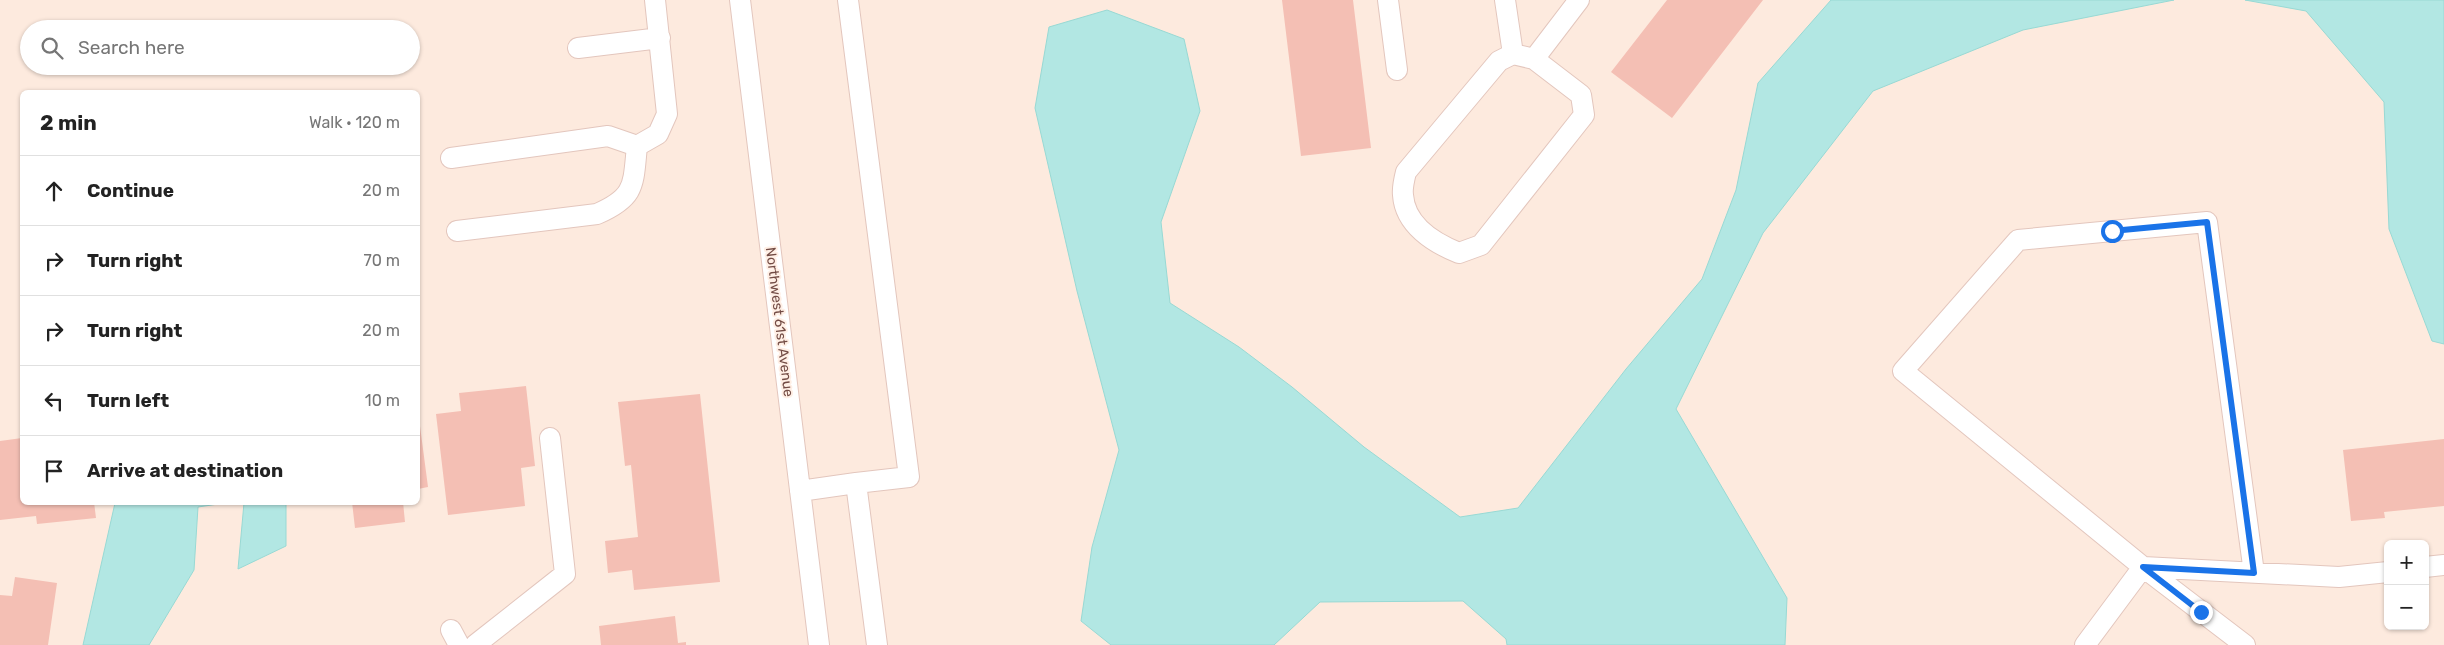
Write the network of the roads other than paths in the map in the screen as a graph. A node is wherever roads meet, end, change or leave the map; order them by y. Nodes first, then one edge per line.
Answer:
1 (655, 0) edge
2 (740, 0) edge
3 (848, 0) edge
4 (1388, 0) edge
5 (1505, 0) edge
6 (1579, 0) edge
7 (660, 38) junction
8 (578, 48) dead end
9 (1514, 54) junction
10 (1534, 60) junction
11 (1397, 70) dead end
12 (637, 146) junction
13 (451, 158) dead end
14 (457, 231) dead end
15 (550, 438) dead end
16 (856, 483) junction
17 (800, 491) junction
18 (2444, 565) edge
19 (2143, 567) junction
20 (2429, 567) edge
21 (2384, 572) edge
22 (2254, 573) junction
23 (475, 645) edge
24 (819, 645) edge
25 (878, 645) edge
26 (2086, 645) edge
27 (2245, 645) edge

1 - 7 lane
2 - 17 lane, Northwest 61st Avenue
3 - 16 lane
4 - 11 lane
5 - 9 lane
6 - 10 lane
7 - 8 lane
7 - 12 lane
9 - 10 lane
9 - 10 lane
12 - 13 lane
12 - 14 lane
15 - 23 lane
16 - 17 lane
16 - 25 lane
17 - 24 lane, Northwest 61st Avenue
18 - 20 lane
19 - 22 lane
19 - 22 lane
19 - 26 lane
19 - 27 lane
21 - 22 lane

